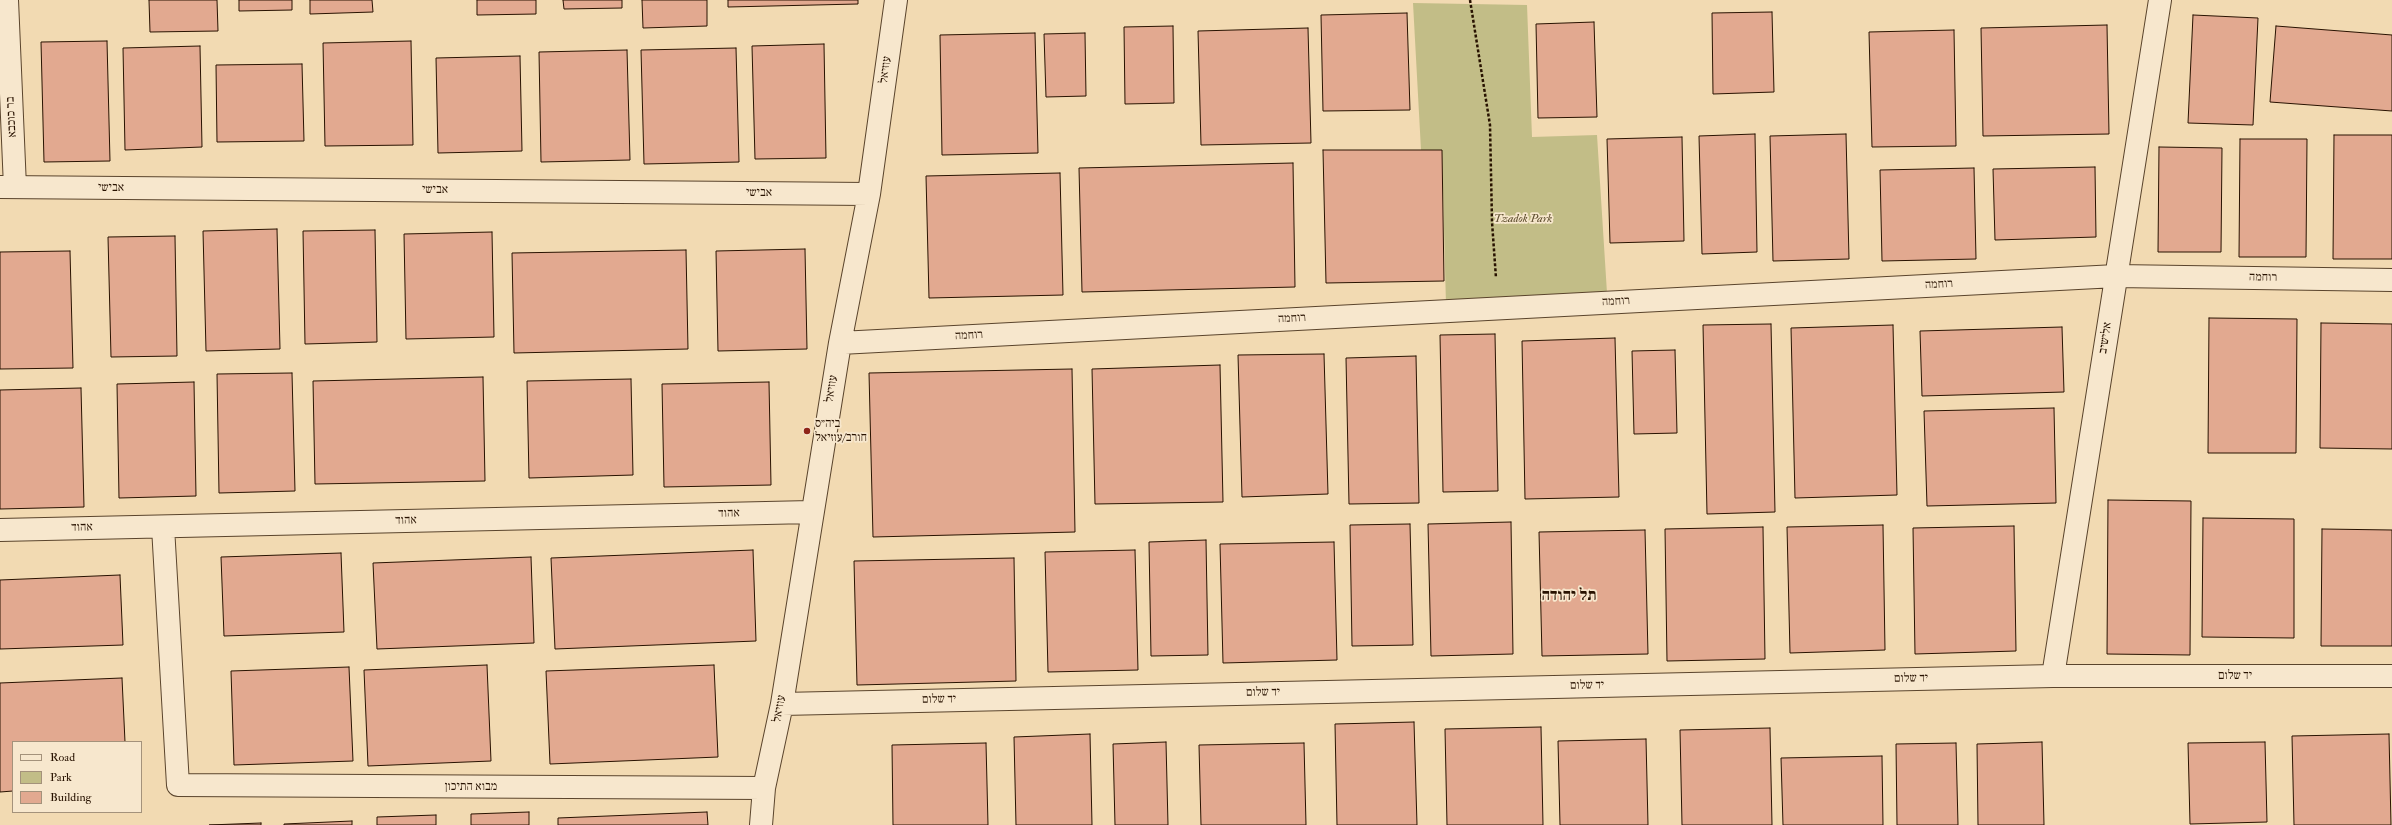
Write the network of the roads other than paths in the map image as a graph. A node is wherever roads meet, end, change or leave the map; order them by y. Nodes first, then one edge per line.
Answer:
1 (7, 0) edge
2 (896, 0) edge
3 (2160, 0) edge
4 (8, 187) edge
5 (869, 194) junction
6 (2116, 276) junction
7 (2392, 280) edge
8 (840, 343) junction
9 (811, 512) junction
10 (163, 526) junction
11 (0, 530) edge
12 (2053, 676) junction
13 (2392, 676) edge
14 (782, 704) junction
15 (764, 788) junction
16 (761, 825) edge

1 - 4 street, בר כוכבא
2 - 5 street, עוזיאל
3 - 6 street, אלישיב
4 - 5 street, אבישי
5 - 8 street, עוזיאל
6 - 7 street, רוחמה
6 - 8 street, רוחמה
6 - 12 street, אלישיב
8 - 9 street, עוזיאל
9 - 10 street, אהוד
9 - 14 street, עוזיאל
10 - 11 street, אהוד
10 - 15 street, מבוא התיכון
12 - 13 street, יד שלום
12 - 14 street, יד שלום
14 - 15 street, עוזיאל
15 - 16 street, עוזיאל

